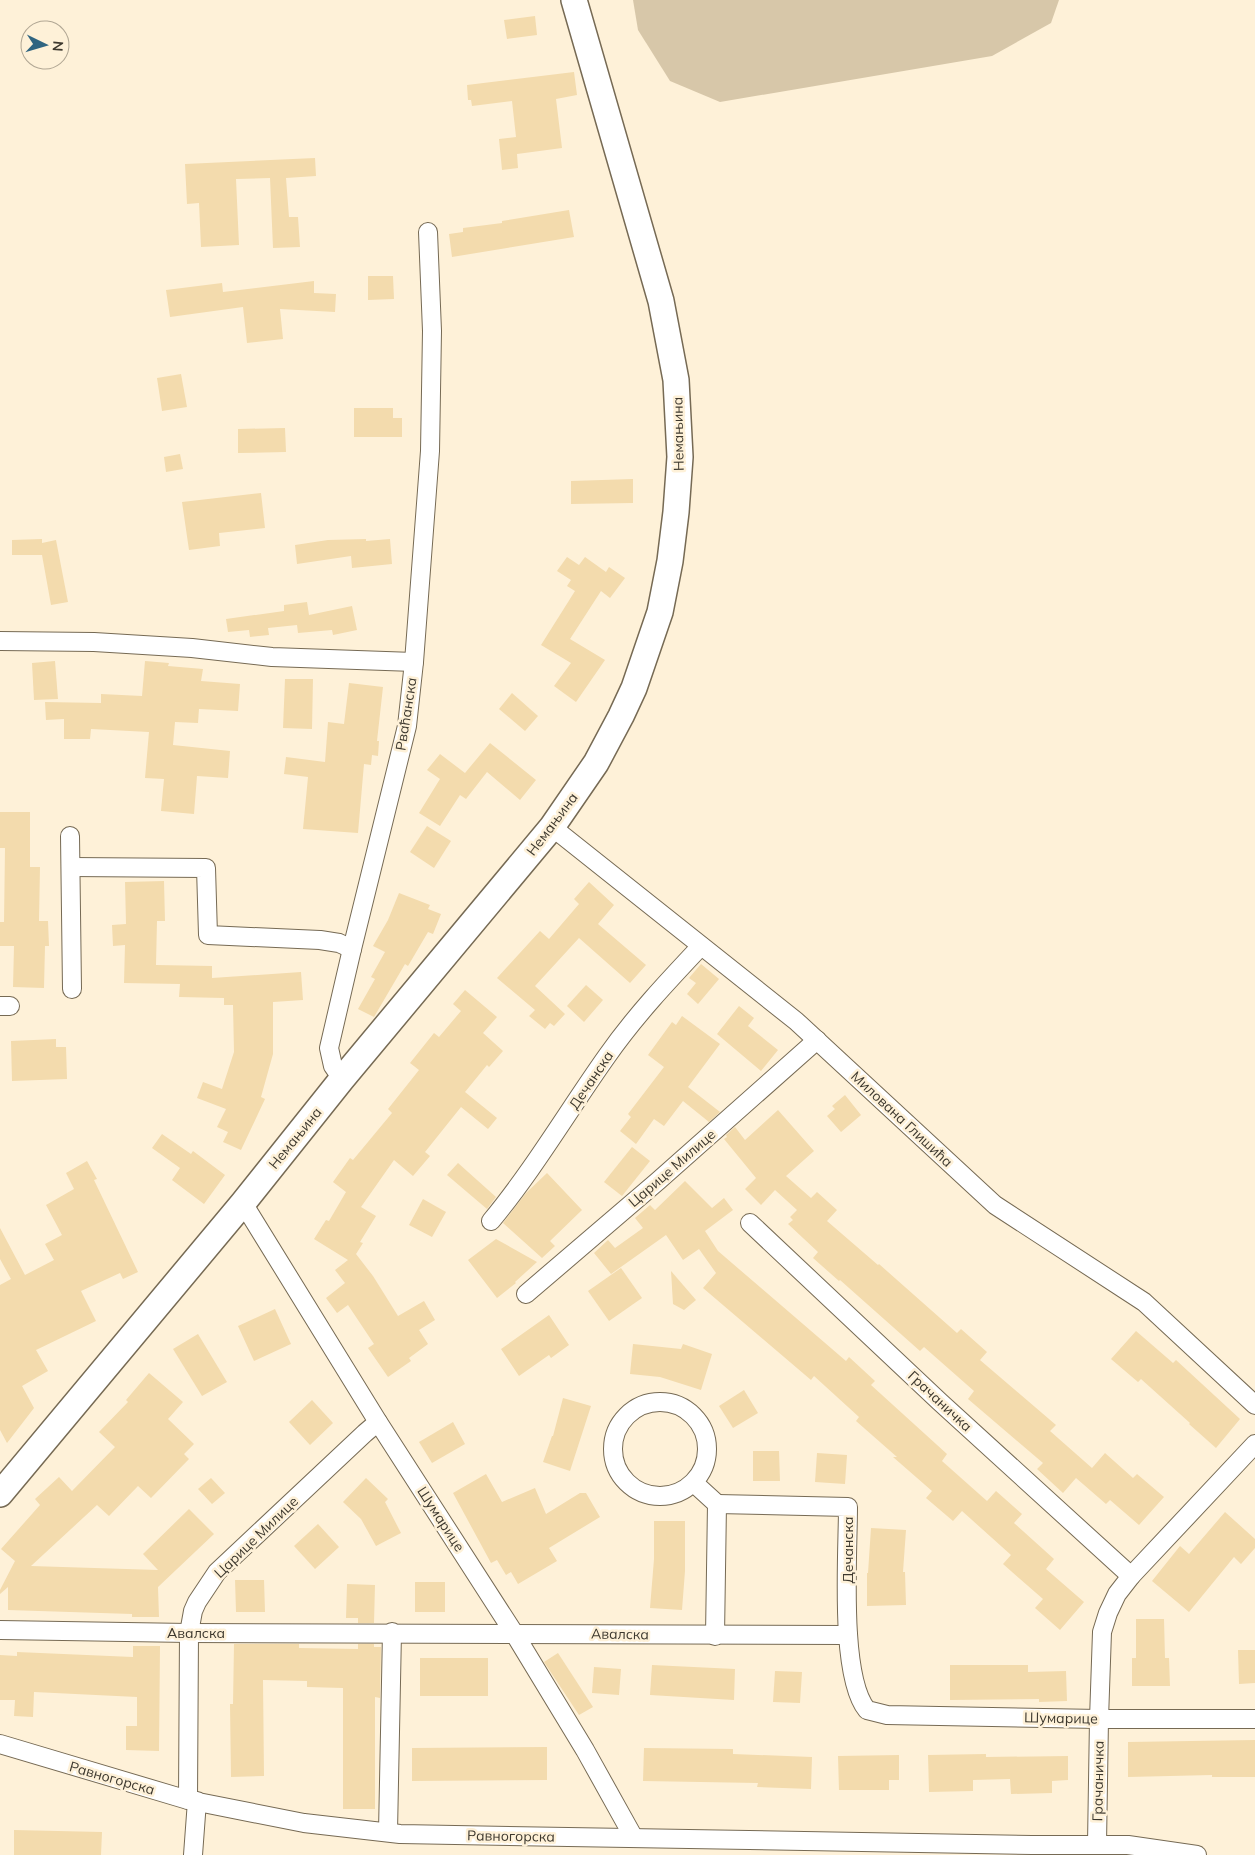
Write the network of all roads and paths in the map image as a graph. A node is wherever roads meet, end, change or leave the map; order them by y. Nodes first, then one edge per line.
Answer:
1 (574, 0) edge
2 (428, 232) dead end
3 (0, 641) edge
4 (414, 662) junction
5 (552, 827) junction
6 (70, 836) dead end
7 (71, 867) junction
8 (701, 946) junction
9 (352, 948) junction
10 (72, 990) dead end
11 (817, 1040) junction
12 (342, 1079) junction
13 (243, 1203) junction
14 (491, 1221) dead end
15 (750, 1223) dead end
16 (526, 1294) dead end
17 (1255, 1405) edge
18 (378, 1422) junction
19 (1255, 1444) edge
20 (3, 1483) edge
21 (694, 1483) junction
22 (717, 1504) junction
23 (1131, 1576) junction
24 (0, 1630) edge
25 (392, 1632) junction
26 (189, 1633) junction
27 (514, 1633) junction
28 (848, 1635) junction
29 (715, 1636) junction
30 (1099, 1719) junction
31 (1255, 1719) edge
32 (0, 1744) edge
33 (192, 1801) junction
34 (388, 1832) junction
35 (634, 1838) junction
36 (1097, 1844) junction
37 (1033, 1850) edge
38 (193, 1855) edge
39 (1197, 1855) edge

1 - 5 street, Немањина
2 - 4 street
3 - 4 street, Рваћанска
4 - 9 street, Рваћанска
5 - 8 street, Милована Глишића
5 - 12 street, Немањина
6 - 7 street
7 - 9 street
7 - 10 street
8 - 11 street, Милована Глишића
8 - 14 street, Дечанска
9 - 12 street, Рваћанска
11 - 16 street, Царице Милице
11 - 17 street, Милована Глишића
12 - 13 street, Немањина
13 - 18 street, Шумарице
13 - 20 street, Немањина
15 - 23 street, Грачаничка
18 - 26 street, Царице Милице
18 - 27 street, Шумарице
19 - 23 street, Грачаничка
21 - 21 street
21 - 22 street
22 - 28 street, Дечанска
22 - 29 street
23 - 30 street, Грачаничка
24 - 26 street, Авалска
25 - 26 street, Авалска
25 - 27 street, Авалска
25 - 34 street
26 - 33 street, Царице Милице
27 - 29 street, Авалска
27 - 35 street, Шумарице
28 - 29 street, Авалска
28 - 30 street, Шумарице
30 - 31 street, Шумарице
30 - 36 street, Грачаничка
32 - 33 street, Равногорска
33 - 34 street, Равногорска
33 - 38 street, Царице Милице
34 - 35 street, Равногорска
35 - 37 street, Равногорска
36 - 37 street, Равногорска
36 - 39 street, Равногорска

